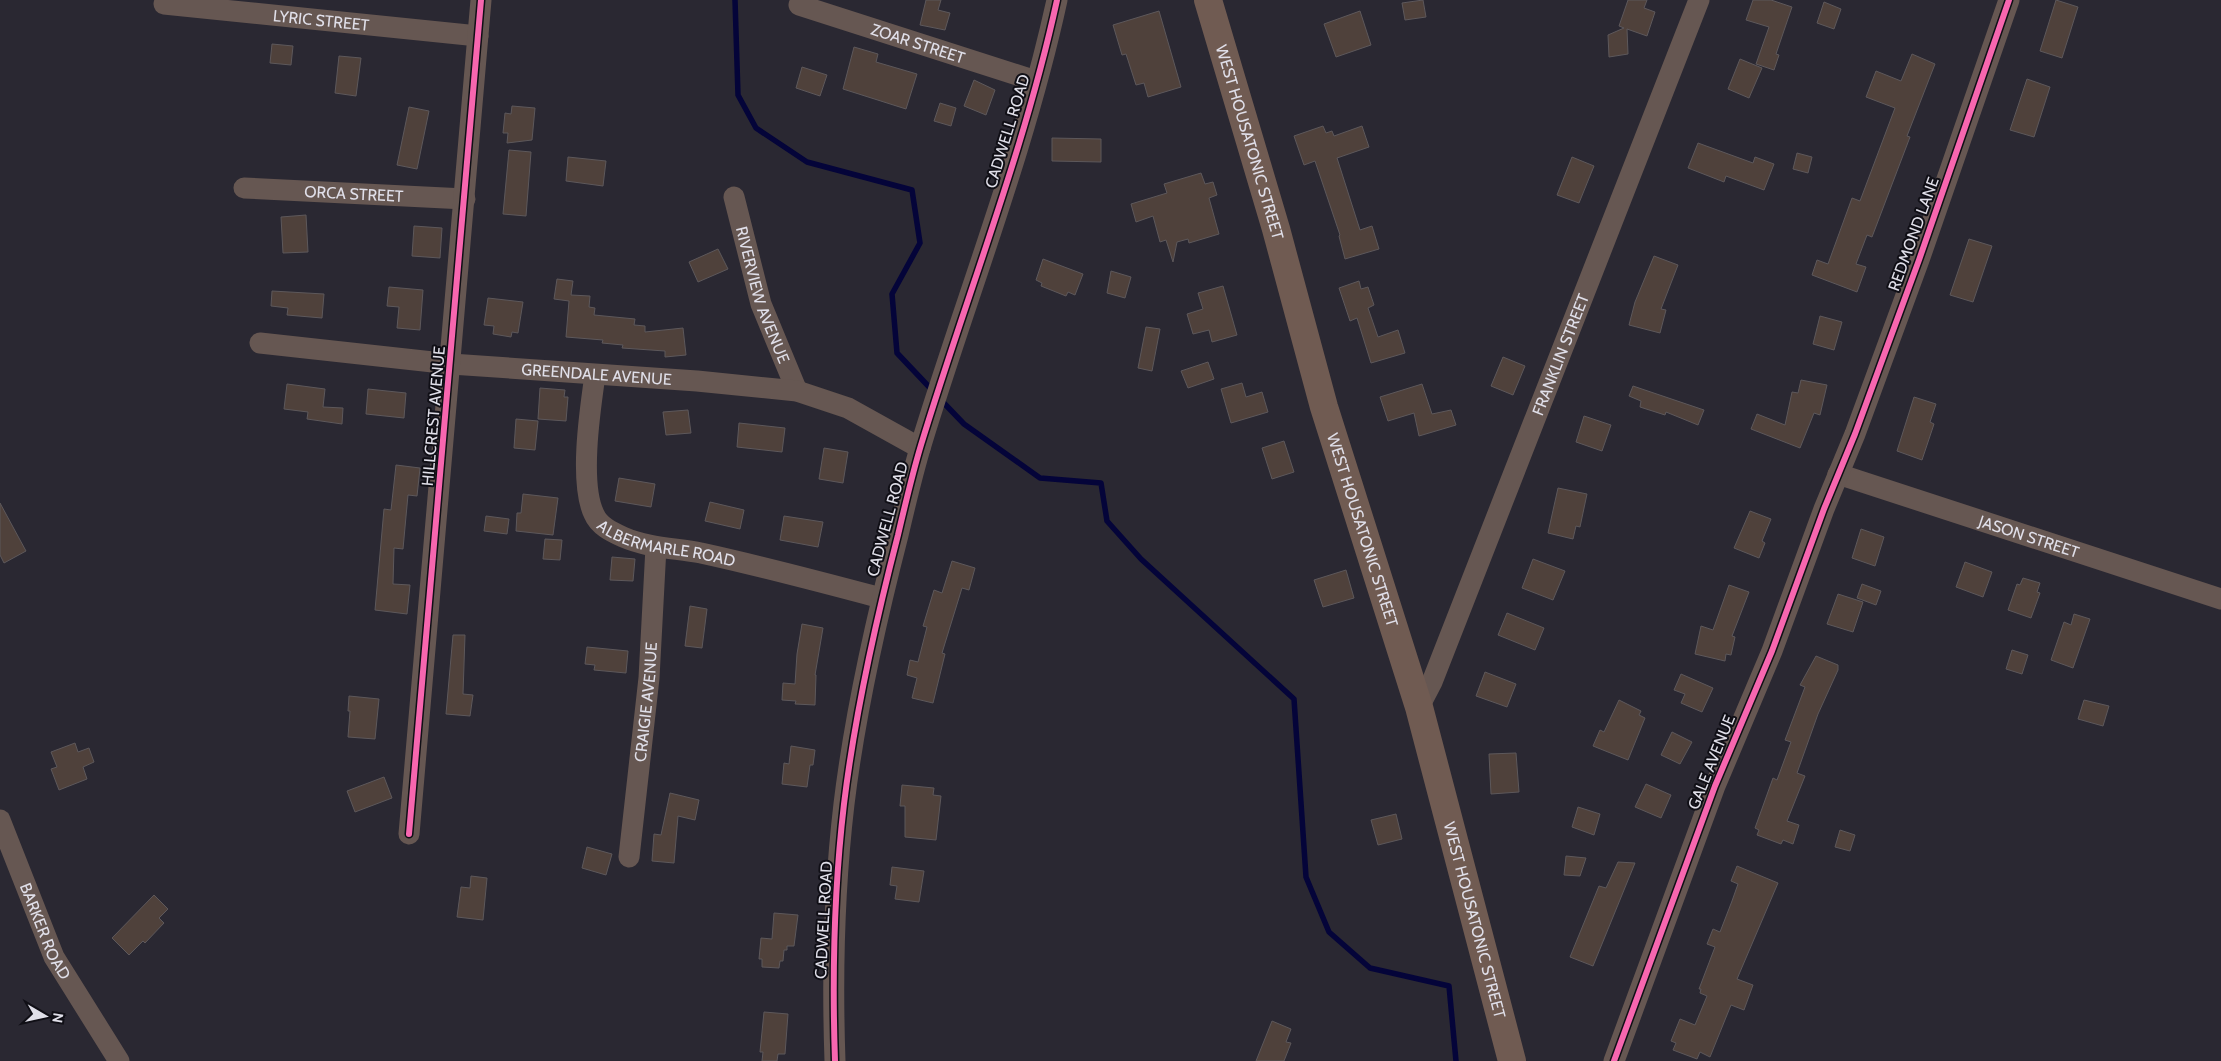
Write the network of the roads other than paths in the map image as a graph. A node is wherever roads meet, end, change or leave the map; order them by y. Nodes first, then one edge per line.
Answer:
1 (481, 0) edge
2 (1057, 0) edge
3 (1208, 0) edge
4 (1699, 0) edge
5 (2009, 0) edge
6 (164, 4) dead end
7 (799, 5) dead end
8 (478, 36) junction
9 (1036, 81) junction
10 (244, 188) dead end
11 (734, 197) dead end
12 (465, 199) junction
13 (260, 343) dead end
14 (451, 364) junction
15 (595, 375) junction
16 (797, 391) junction
17 (920, 448) junction
18 (1838, 474) junction
19 (656, 547) junction
20 (881, 598) junction
21 (2221, 599) edge
22 (1419, 707) junction
23 (0, 820) edge
24 (409, 834) dead end
25 (629, 857) dead end
26 (119, 1061) edge
27 (835, 1061) edge
28 (1512, 1061) edge
29 (1614, 1061) edge

1 - 8 street, HILLCREST AVENUE
2 - 9 street, CADWELL ROAD
3 - 22 highway, WEST HOUSATONIC STREET
4 - 22 street, FRANKLIN STREET
5 - 18 street, REDMOND LANE
6 - 8 street, LYRIC STREET
7 - 9 street, ZOAR STREET
8 - 12 street, HILLCREST AVENUE
9 - 17 street, CADWELL ROAD
10 - 12 street, ORCA STREET
11 - 16 street, RIVERVIEW AVENUE
12 - 14 street, HILLCREST AVENUE
13 - 14 street, GREENDALE AVENUE
14 - 15 street, GREENDALE AVENUE
14 - 24 street, HILLCREST AVENUE
15 - 16 street, GREENDALE AVENUE
15 - 19 street, ALBERMARLE ROAD
16 - 17 street, GREENDALE AVENUE
17 - 20 street, CADWELL ROAD
18 - 21 street, JASON STREET
18 - 29 street, GALE AVENUE
19 - 20 street, ALBERMARLE ROAD
19 - 25 street, CRAIGIE AVENUE
20 - 27 street, CADWELL ROAD
22 - 28 highway, WEST HOUSATONIC STREET
23 - 26 street, BARKER ROAD

